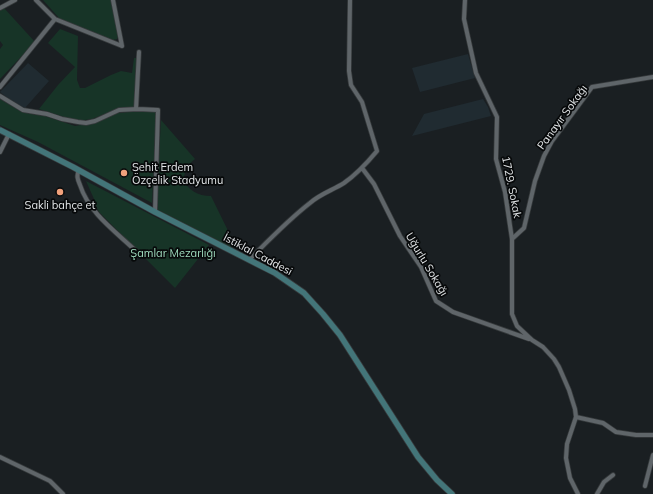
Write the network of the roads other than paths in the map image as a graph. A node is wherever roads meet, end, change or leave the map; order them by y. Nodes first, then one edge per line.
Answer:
1 (15, 0) edge
2 (36, 0) edge
3 (113, 0) edge
4 (350, 0) edge
5 (465, 0) edge
6 (0, 8) edge
7 (55, 19) junction
8 (138, 52) dead end
9 (653, 77) edge
10 (0, 87) edge
11 (0, 96) edge
12 (136, 109) junction
13 (0, 130) edge
14 (9, 134) junction
15 (0, 152) edge
16 (362, 168) junction
17 (79, 170) junction
18 (155, 212) junction
19 (512, 239) junction
20 (136, 251) dead end
21 (250, 260) junction
22 (532, 340) junction
23 (576, 417) junction
24 (653, 435) edge
25 (653, 455) edge
26 (0, 457) edge
27 (613, 475) dead end
28 (645, 486) dead end
29 (64, 494) edge
30 (452, 494) edge
31 (578, 494) edge
32 (597, 494) edge

1 - 6 street
2 - 7 street
3 - 7 street
4 - 16 street
5 - 19 street, 1729. Sokak
7 - 10 street
8 - 12 street
9 - 19 street, Panayır Sokağı
11 - 12 street
12 - 18 street
13 - 14 main road, İstiklal Caddesi
14 - 15 street
14 - 17 main road, İstiklal Caddesi
16 - 21 street
16 - 22 street, Uğurlu Sokağı
17 - 18 main road, İstiklal Caddesi
17 - 20 street
18 - 21 main road, İstiklal Caddesi
19 - 22 street
21 - 30 main road, İstiklal Caddesi
22 - 23 street
23 - 24 street
23 - 31 street
25 - 28 street
26 - 29 street
27 - 32 street

